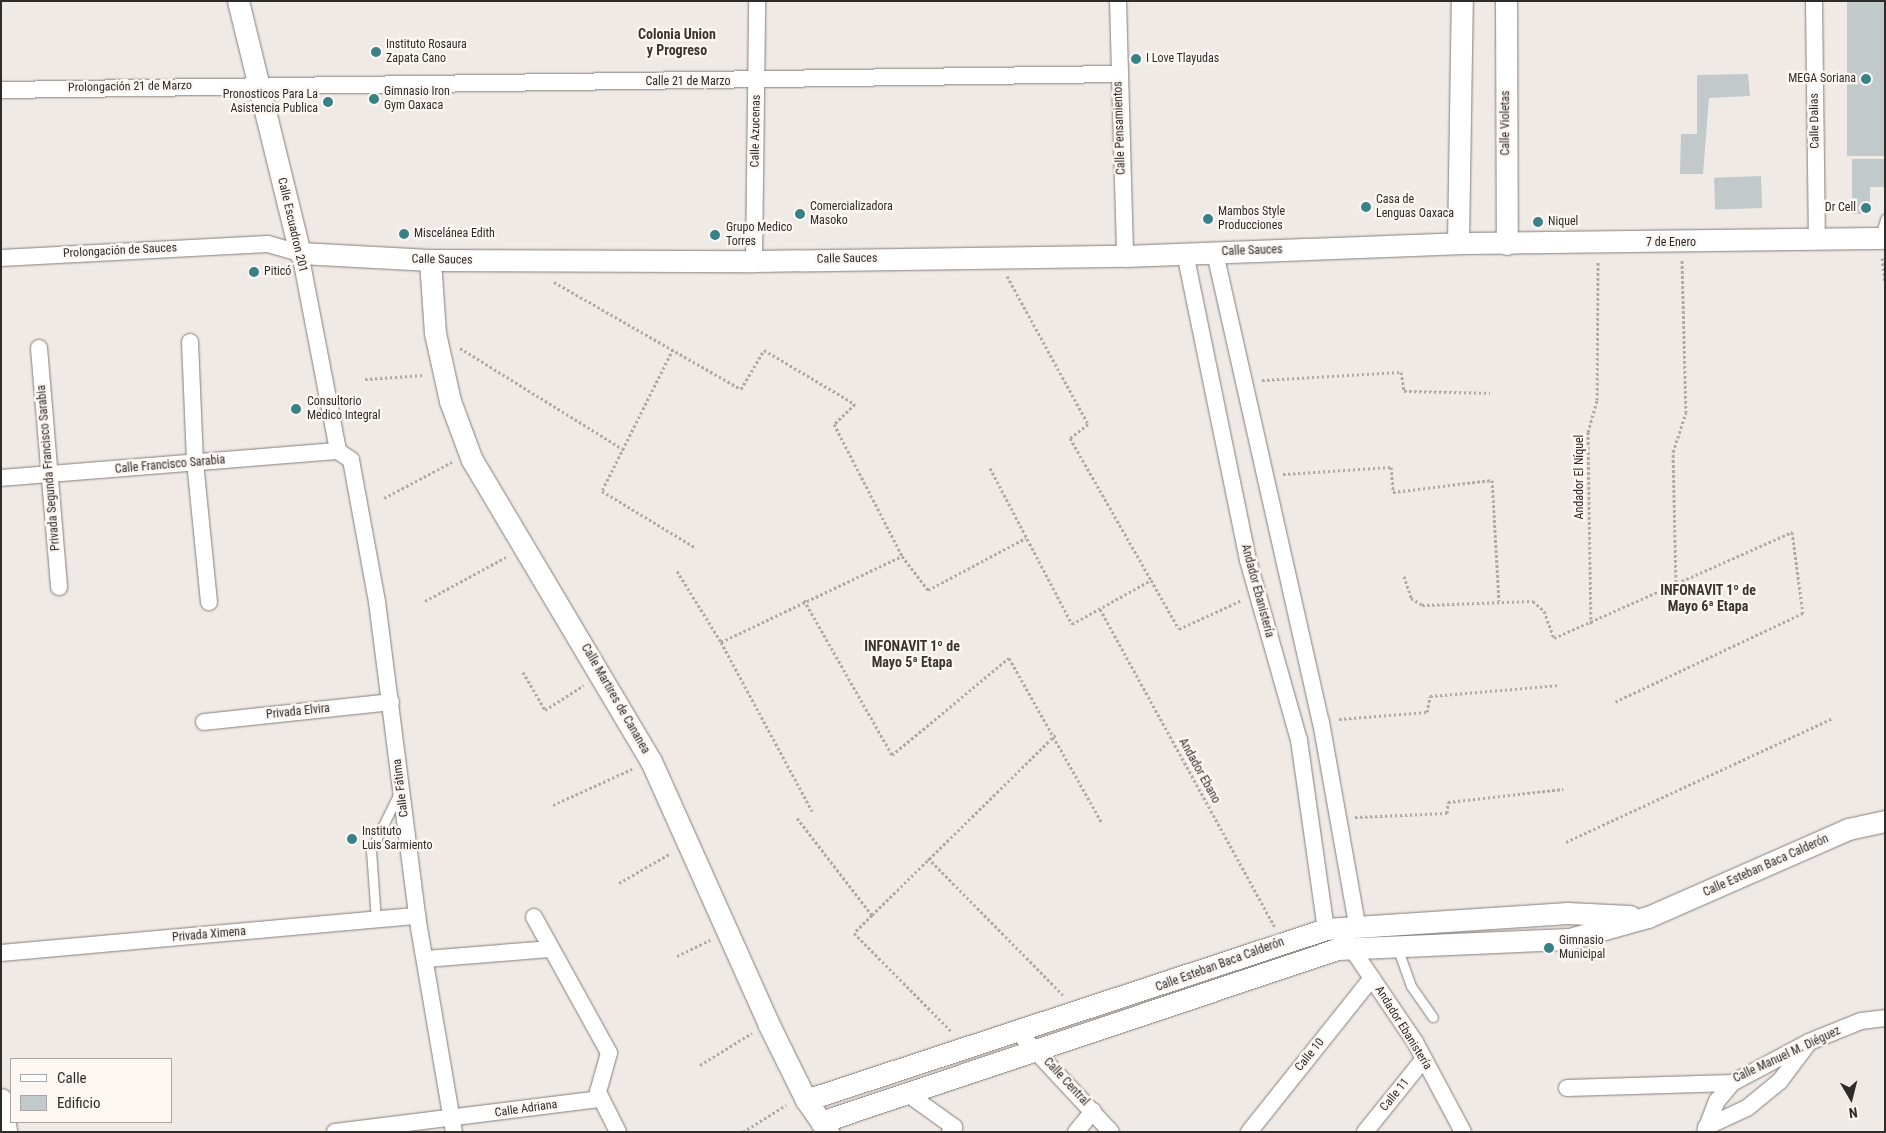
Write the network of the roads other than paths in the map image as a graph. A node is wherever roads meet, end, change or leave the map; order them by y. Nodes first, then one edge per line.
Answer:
1 (238, 1) edge
2 (757, 1) edge
3 (1118, 1) edge
4 (1462, 1) edge
5 (1506, 1) edge
6 (1814, 1) edge
7 (1118, 74) junction
8 (757, 81) junction
9 (258, 84) junction
10 (1, 90) edge
11 (1883, 231) edge
12 (1817, 241) junction
13 (1458, 243) junction
14 (1507, 244) junction
15 (238, 245) joint
16 (300, 253) junction
17 (1214, 253) junction
18 (1185, 254) junction
19 (1125, 256) junction
20 (1, 258) edge
21 (430, 260) junction
22 (754, 261) junction
23 (190, 342) dead end
24 (39, 348) dead end
25 (338, 451) junction
26 (195, 462) junction
27 (52, 476) junction
28 (1, 478) edge
29 (59, 588) dead end
30 (209, 602) dead end
31 (391, 702) junction
32 (204, 722) dead end
33 (402, 789) junction
34 (1885, 821) edge
35 (416, 916) junction
36 (534, 917) dead end
37 (1648, 917) junction
38 (376, 920) junction
39 (1396, 922) junction
40 (1341, 926) junction
41 (1396, 945) junction
42 (1349, 946) junction
43 (549, 949) junction
44 (1, 953) edge
45 (426, 959) junction
46 (1225, 965) junction
47 (1372, 978) junction
48 (1234, 986) junction
49 (1433, 1017) dead end
50 (1885, 1018) edge
51 (1018, 1033) junction
52 (1809, 1042) junction
53 (1037, 1052) junction
54 (1424, 1059) junction
55 (1732, 1083) junction
56 (1567, 1088) dead end
57 (908, 1094) junction
58 (1, 1098) edge
59 (805, 1098) junction
60 (599, 1099) junction
61 (1093, 1111) junction
62 (453, 1126) edge
63 (825, 1127) edge
64 (1706, 1129) edge
65 (6, 1132) edge
66 (335, 1132) edge
67 (618, 1132) edge
68 (950, 1132) edge
69 (1076, 1132) edge
70 (1112, 1132) edge
71 (1248, 1132) edge
72 (1366, 1132) edge
73 (1463, 1132) edge

1 - 9 street, Calle Escuadron 201
2 - 8 street, Calle Azucenas
3 - 7 street, Calle Pensamientos
4 - 13 street
5 - 14 street, Calle Violetas
6 - 12 street, Calle Dalias
7 - 8 street, Calle 21 de Marzo
7 - 19 street, Calle Pensamientos
8 - 9 street, Calle 21 de Marzo
8 - 22 street, Calle Azucenas
9 - 10 street, Prolongación 21 de Marzo
9 - 16 street, Calle Escuadron 201
11 - 12 street, 7 de Enero
12 - 14 street, 7 de Enero
13 - 14 street, 7 de Enero
13 - 17 street, Calle Sauces
15 - 16 street, Calle Sauces
15 - 20 street, Prolongación de Sauces
16 - 21 street, Calle Sauces
16 - 25 street, Calle Escuadron 201
17 - 18 street, Calle Sauces
17 - 40 street, Andador Ebanistería
18 - 19 street, Calle Sauces
18 - 40 street, Andador Ebanistería
19 - 22 street, Calle Sauces
21 - 22 street, Calle Sauces
21 - 59 street, Calle Martires de Cananea
23 - 26 street
24 - 27 street, Privada Segunda Francisco Sarabia
25 - 26 street, Calle Francisco Sarabia
25 - 31 street, Calle Fátima
26 - 27 street, Calle Francisco Sarabia
26 - 30 street
27 - 28 street, Calle Francisco Sarabia
27 - 29 street, Privada Segunda Francisco Sarabia
31 - 32 street, Privada Elvira
31 - 33 street, Calle Fátima
33 - 35 street, Calle Fátima
33 - 38 lane
34 - 37 street, Calle Esteban Baca Calderón
35 - 38 street, Privada Ximena
35 - 45 street, Calle Fátima
36 - 43 street
37 - 39 street, Calle Esteban Baca Calderón
37 - 41 street, Calle Esteban Baca Calderón
38 - 44 street, Privada Ximena
39 - 40 street, Calle Esteban Baca Calderón
39 - 41 lane
40 - 42 street, Andador Ebanistería
40 - 46 street, Calle Esteban Baca Calderón
41 - 42 street, Calle Esteban Baca Calderón
41 - 49 lane
42 - 47 street, Andador Ebanistería
42 - 48 street, Calle Esteban Baca Calderón
43 - 45 street
43 - 60 street
45 - 62 street, Calle Fátima
46 - 48 street
46 - 51 street, Calle Esteban Baca Calderón
47 - 54 street, Andador Ebanistería
47 - 71 street, Calle 10
48 - 53 street, Calle Esteban Baca Calderón
50 - 52 street, Calle Manuel M. Diéguez
51 - 53 street, Calle Central
51 - 59 street, Calle Esteban Baca Calderón
52 - 55 street, Calle Manuel M. Diéguez
52 - 64 street
53 - 57 street, Calle Esteban Baca Calderón
53 - 61 street, Calle Central
54 - 72 street, Calle 11
54 - 73 street, Andador Ebanistería
55 - 56 street, Calle Manuel M. Diéguez
55 - 64 street
57 - 63 street, Calle Esteban Baca Calderón
57 - 68 street
58 - 65 street
59 - 63 street, Calle Martires de Cananea
60 - 62 street, Calle Adriana
60 - 67 street
61 - 69 street
61 - 70 street, Calle Central
62 - 66 street, Calle Adriana

